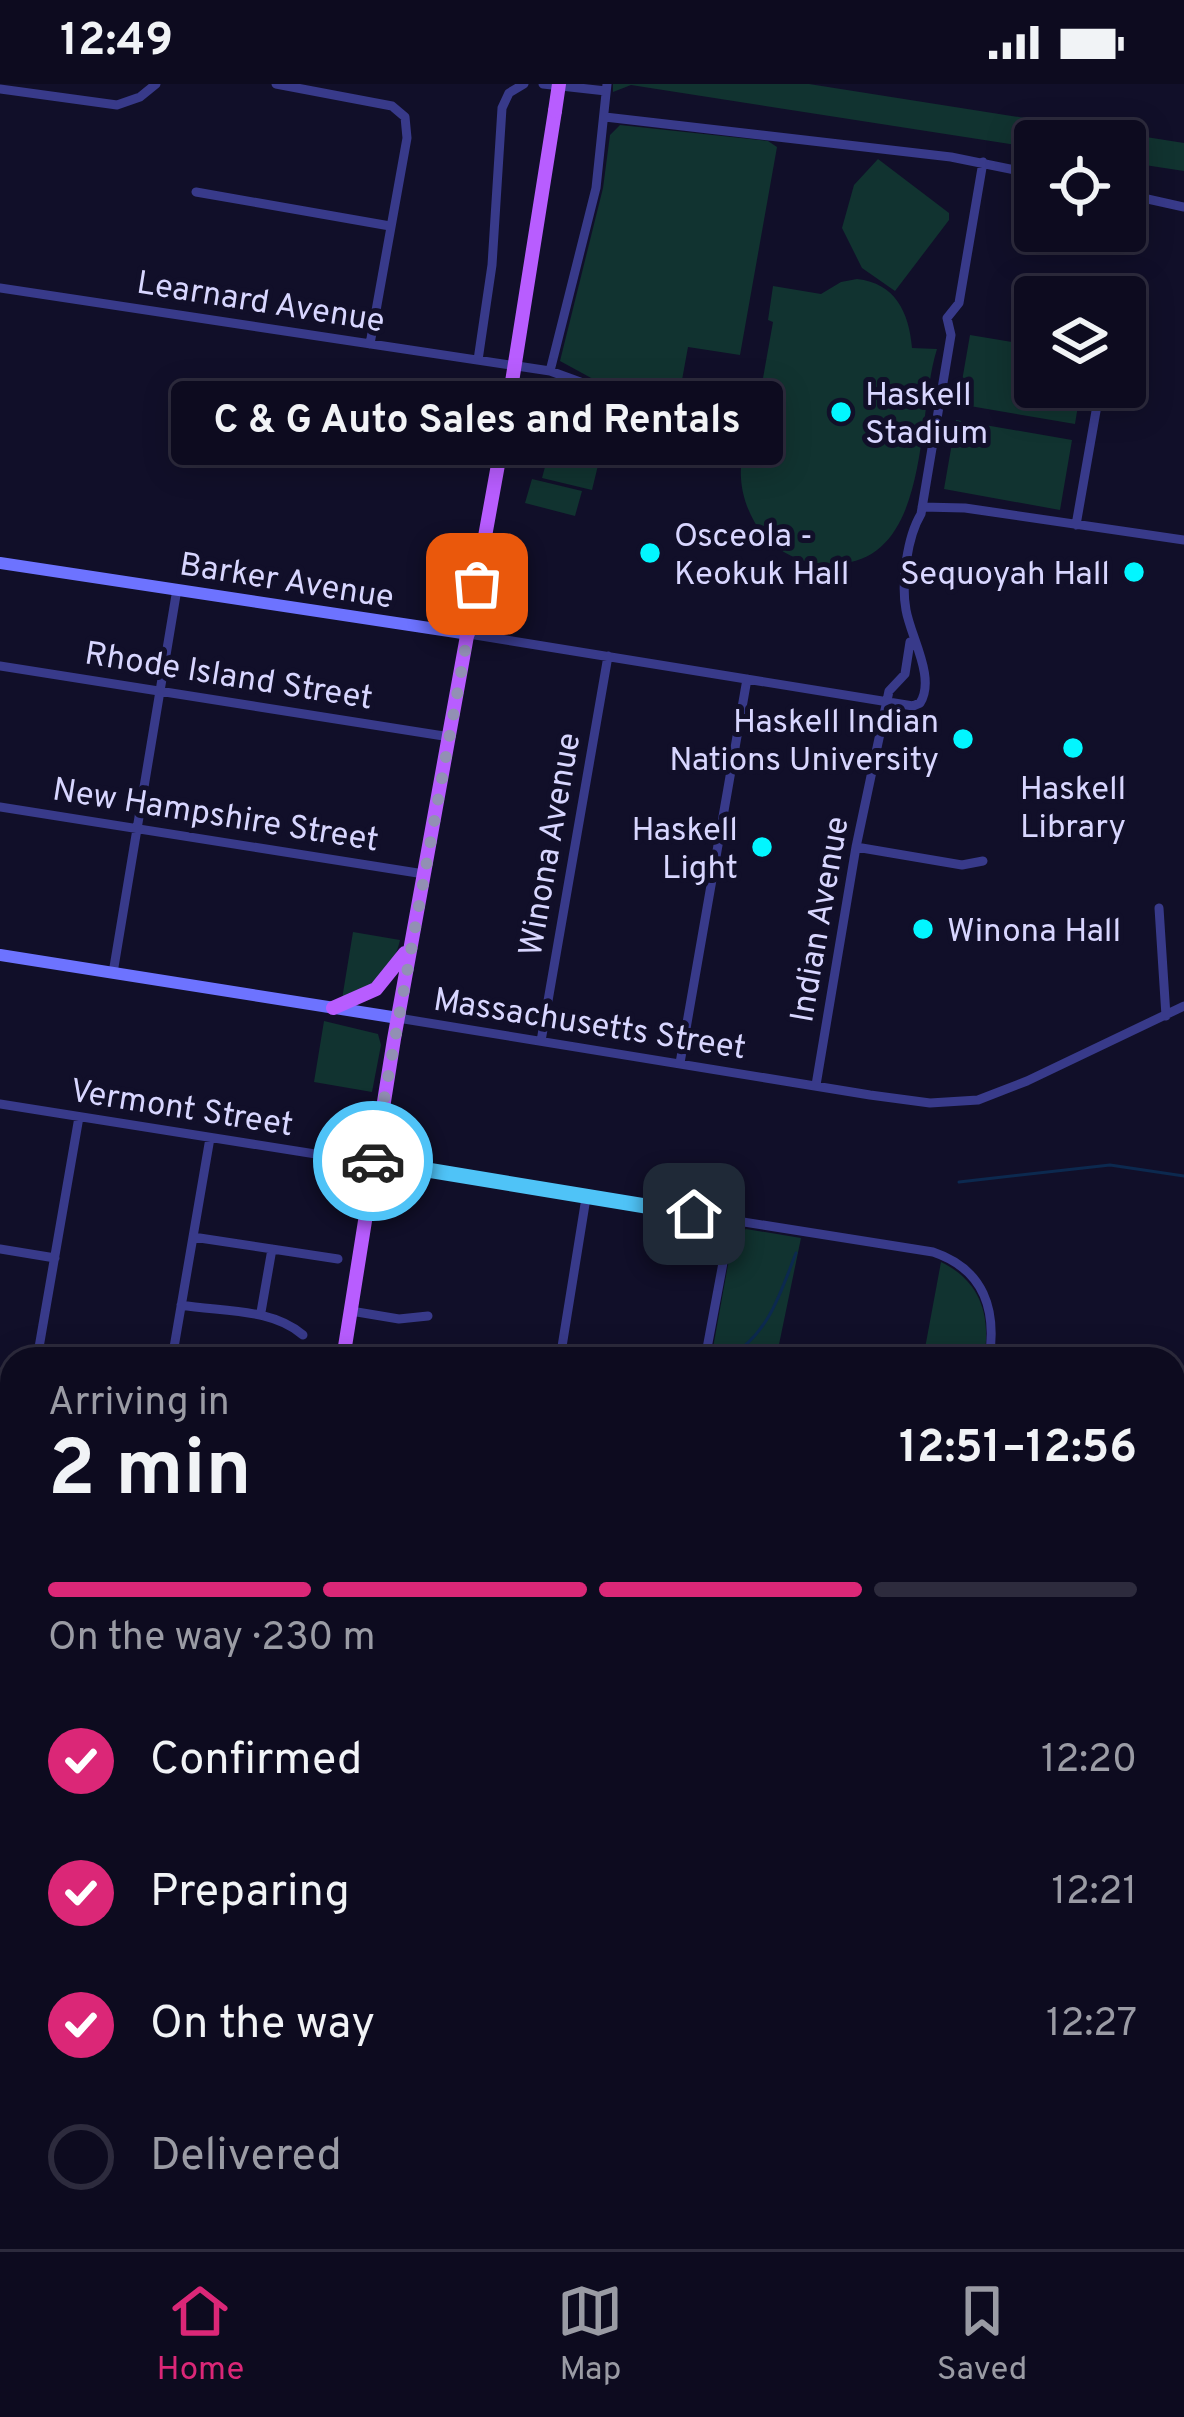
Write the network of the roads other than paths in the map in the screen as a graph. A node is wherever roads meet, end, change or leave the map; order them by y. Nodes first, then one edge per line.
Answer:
1 (156, 84) edge
2 (276, 84) edge
3 (524, 84) edge
4 (543, 84) edge
5 (559, 84) edge
6 (0, 88) edge
7 (606, 88) edge
8 (605, 117) junction
9 (983, 163) junction
10 (1014, 170) edge
11 (196, 192) dead end
12 (1146, 199) edge
13 (1184, 207) edge
14 (390, 226) junction
15 (0, 288) edge
16 (370, 344) junction
17 (478, 360) junction
18 (514, 366) junction
19 (550, 371) junction
20 (682, 408) dead end
21 (1097, 408) edge
22 (922, 507) junction
23 (1076, 524) junction
24 (1184, 540) edge
25 (0, 562) edge
26 (177, 590) junction
27 (910, 627) junction
28 (469, 634) junction
29 (608, 656) junction
30 (0, 666) edge
31 (746, 679) junction
32 (160, 691) junction
33 (887, 702) junction
34 (920, 704) joint
35 (450, 737) junction
36 (0, 807) edge
37 (137, 829) junction
38 (856, 847) junction
39 (982, 861) dead end
40 (424, 874) junction
41 (1160, 908) dead end
42 (413, 938) junction
43 (0, 955) edge
44 (113, 973) junction
45 (1184, 1006) edge
46 (333, 1008) junction
47 (1166, 1016) junction
48 (398, 1018) junction
49 (541, 1041) junction
50 (680, 1064) junction
51 (816, 1085) junction
52 (0, 1105) edge
53 (79, 1117) junction
54 (209, 1138) junction
55 (373, 1164) junction
56 (586, 1198) junction
57 (731, 1220) junction
58 (193, 1237) junction
59 (0, 1249) edge
60 (272, 1249) junction
61 (55, 1258) junction
62 (338, 1259) dead end
63 (181, 1305) junction
64 (352, 1311) junction
65 (261, 1312) junction
66 (428, 1316) dead end
67 (302, 1335) dead end
68 (39, 1347) edge
69 (174, 1347) edge
70 (346, 1347) edge
71 (562, 1347) edge
72 (708, 1347) edge
73 (990, 1347) edge

1 - 6 street
2 - 14 street
3 - 17 street
4 - 7 street
5 - 18 main road, bridge
7 - 8 street
8 - 9 street
8 - 19 street
9 - 10 street
9 - 22 street, Indian Avenue
11 - 14 street
12 - 13 street
14 - 16 street
15 - 16 street, Learnard Avenue
16 - 17 street, Learnard Avenue
17 - 18 street, Learnard Avenue
18 - 19 street, Learnard Avenue
18 - 28 main road
19 - 20 street, Learnard Avenue
21 - 23 street
22 - 23 street
22 - 27 street, Indian Avenue
23 - 24 street
25 - 26 street, Barker Avenue
26 - 28 street, Barker Avenue
26 - 32 street
27 - 33 street, Indian Avenue
27 - 34 street, Indian Avenue
28 - 29 street, Barker Avenue
28 - 35 main road
29 - 31 street, Barker Avenue
29 - 49 street, Winona Avenue
30 - 32 street, Rhode Island Street
31 - 33 street, Barker Avenue
31 - 50 street
32 - 35 street, Rhode Island Street
32 - 37 street
33 - 34 street, Barker Avenue
33 - 38 street, Indian Avenue
35 - 40 main road
36 - 37 street, New Hampshire Street
37 - 40 street, New Hampshire Street
37 - 44 street
38 - 39 street
38 - 51 street, Indian Avenue
40 - 42 main road
41 - 47 street
42 - 46 main road
42 - 48 main road
43 - 44 street, Massachusetts Street
44 - 46 street, Massachusetts Street
45 - 47 street, Massachusetts Street
46 - 48 street, Massachusetts Street
47 - 51 street, Massachusetts Street
48 - 49 street, Massachusetts Street
48 - 55 main road
49 - 50 street, Massachusetts Street
50 - 51 street, Massachusetts Street
52 - 53 street, Vermont Street
53 - 54 street, Vermont Street
53 - 61 street
54 - 55 street, Vermont Street
54 - 58 street
55 - 56 street, Vermont Street
55 - 64 main road
56 - 57 street, Vermont Street
56 - 71 street
57 - 72 street
57 - 73 street, Vermont Street
58 - 60 street
58 - 63 street
59 - 61 street
60 - 62 street
60 - 65 street
61 - 68 street
63 - 65 street
63 - 69 street
64 - 66 street
64 - 70 main road
65 - 67 street

